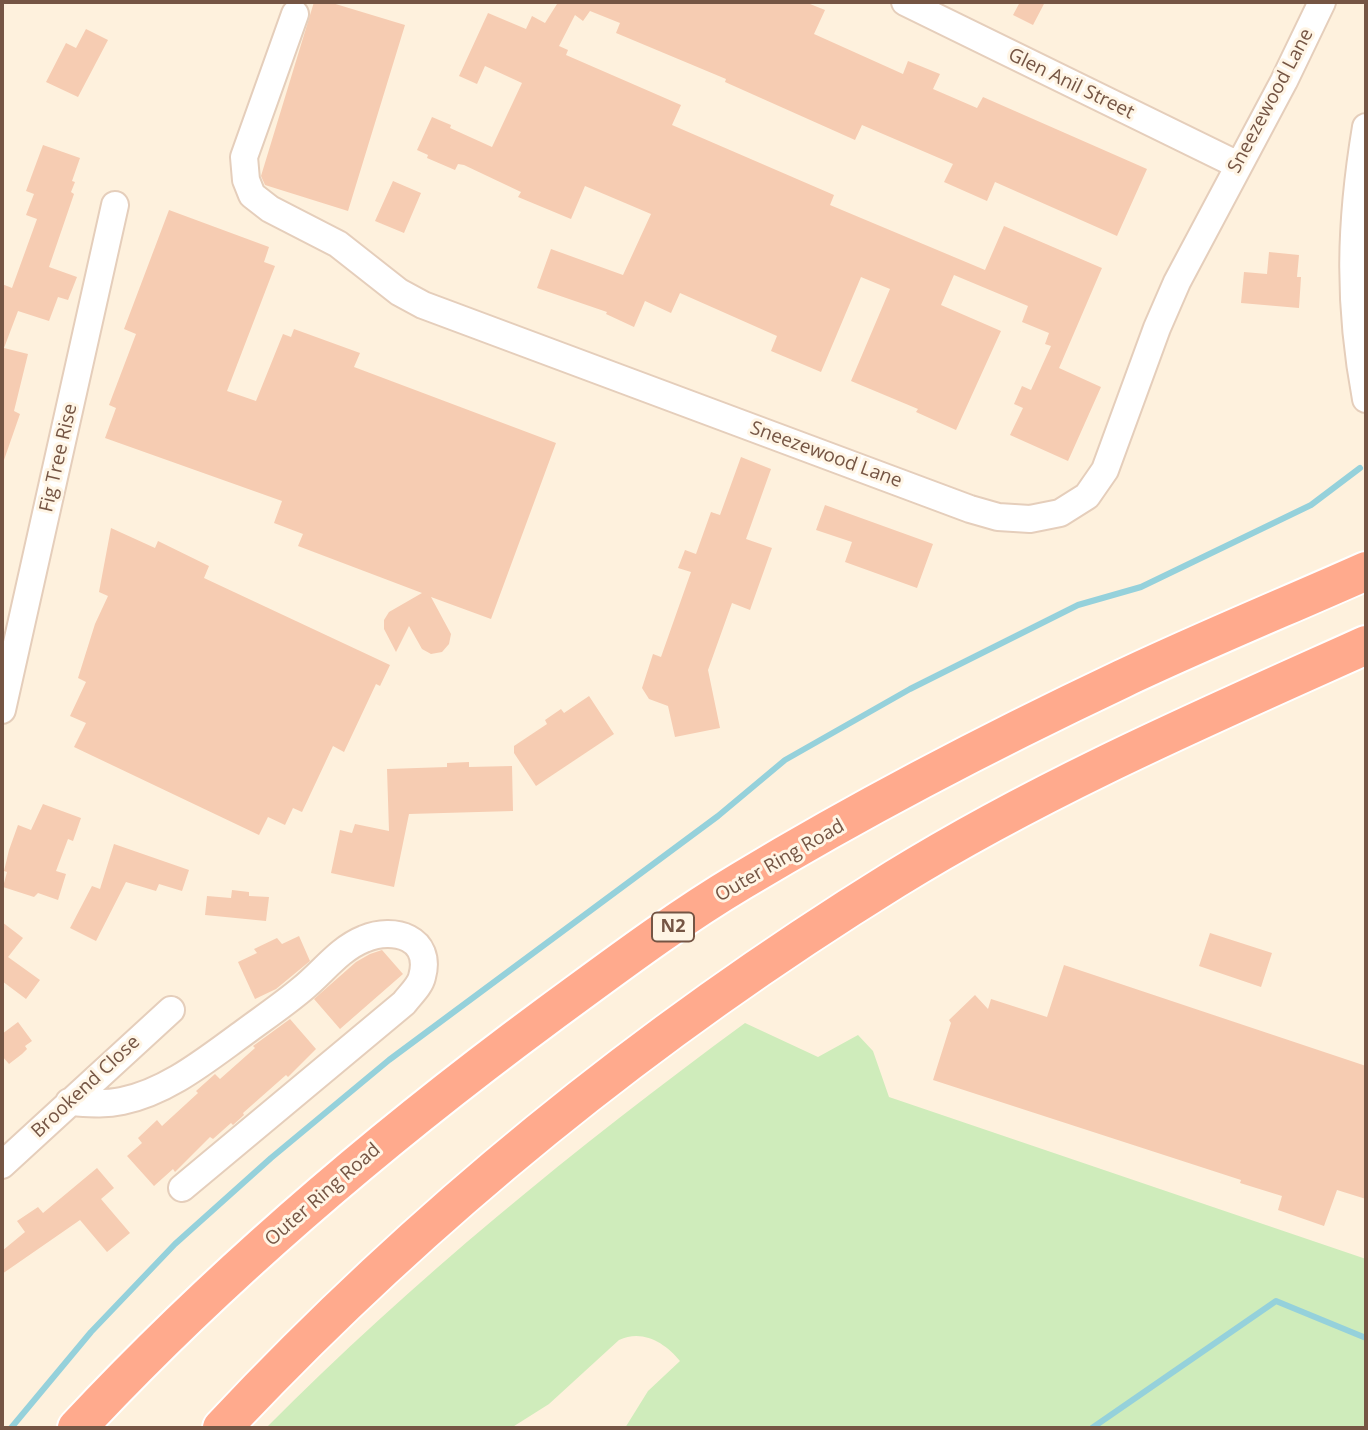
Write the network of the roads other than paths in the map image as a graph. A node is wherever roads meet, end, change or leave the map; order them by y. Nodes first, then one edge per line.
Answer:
1 (905, 2) edge
2 (1322, 2) edge
3 (295, 14) dead end
4 (1366, 127) edge
5 (1238, 165) junction
6 (115, 205) dead end
7 (1366, 399) edge
8 (1366, 571) edge
9 (1366, 645) edge
10 (2, 710) edge
11 (171, 1010) dead end
12 (69, 1102) junction
13 (2, 1166) edge
14 (182, 1188) dead end
15 (77, 1428) edge
16 (222, 1428) edge

1 - 5 street, Glen Anil Street
2 - 5 street, Sneezewood Lane
3 - 5 street, Sneezewood Lane
4 - 7 street
6 - 10 street, Fig Tree Rise
8 - 15 highway, Outer Ring Road / N2
9 - 16 highway
11 - 12 street, Brookend Close
12 - 13 street, Brookend Close
12 - 14 street

